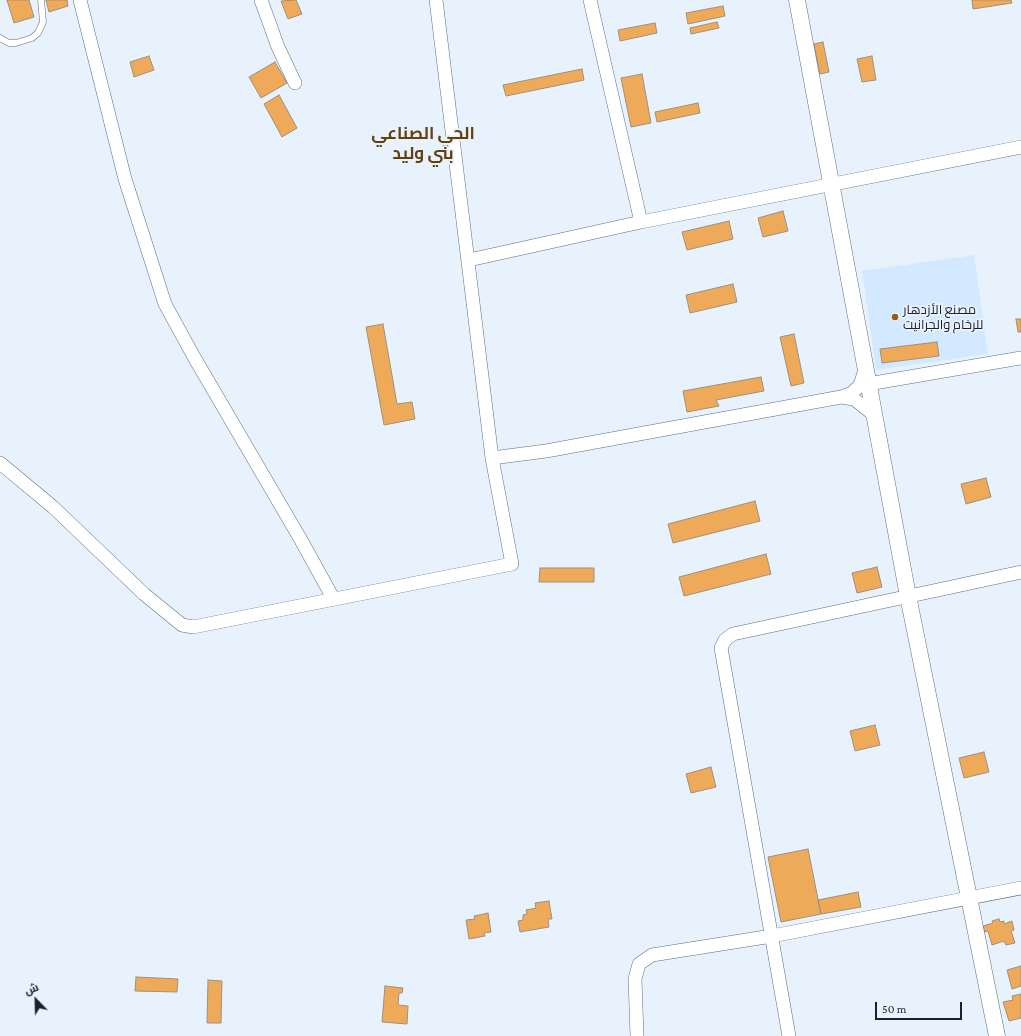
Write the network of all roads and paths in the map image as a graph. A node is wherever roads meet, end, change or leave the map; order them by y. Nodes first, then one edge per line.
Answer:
1 (41, 0) edge
2 (80, 0) edge
3 (261, 0) edge
4 (436, 0) edge
5 (590, 0) edge
6 (797, 0) edge
7 (0, 38) edge
8 (295, 83) dead end
9 (1021, 147) edge
10 (832, 185) junction
11 (641, 222) junction
12 (469, 260) junction
13 (1021, 358) edge
14 (866, 366) junction
15 (868, 384) junction
16 (841, 397) junction
17 (873, 414) junction
18 (492, 458) junction
19 (0, 463) edge
20 (1021, 572) edge
21 (908, 596) junction
22 (333, 598) junction
23 (1021, 888) edge
24 (969, 897) junction
25 (772, 936) junction
26 (637, 1036) edge
27 (790, 1036) edge
28 (997, 1036) edge

1 - 7 lane
2 - 22 street
3 - 8 street
4 - 12 street
5 - 11 street
6 - 10 street
9 - 10 street
10 - 11 street
10 - 14 street
11 - 12 street
12 - 18 street
13 - 15 street
14 - 15 street
14 - 16 street
15 - 17 street
16 - 17 street
16 - 18 street
17 - 21 street
18 - 22 street
19 - 22 street
20 - 21 street
21 - 24 street
21 - 25 street
23 - 24 street
24 - 25 street
24 - 28 street
25 - 26 street
25 - 27 street

